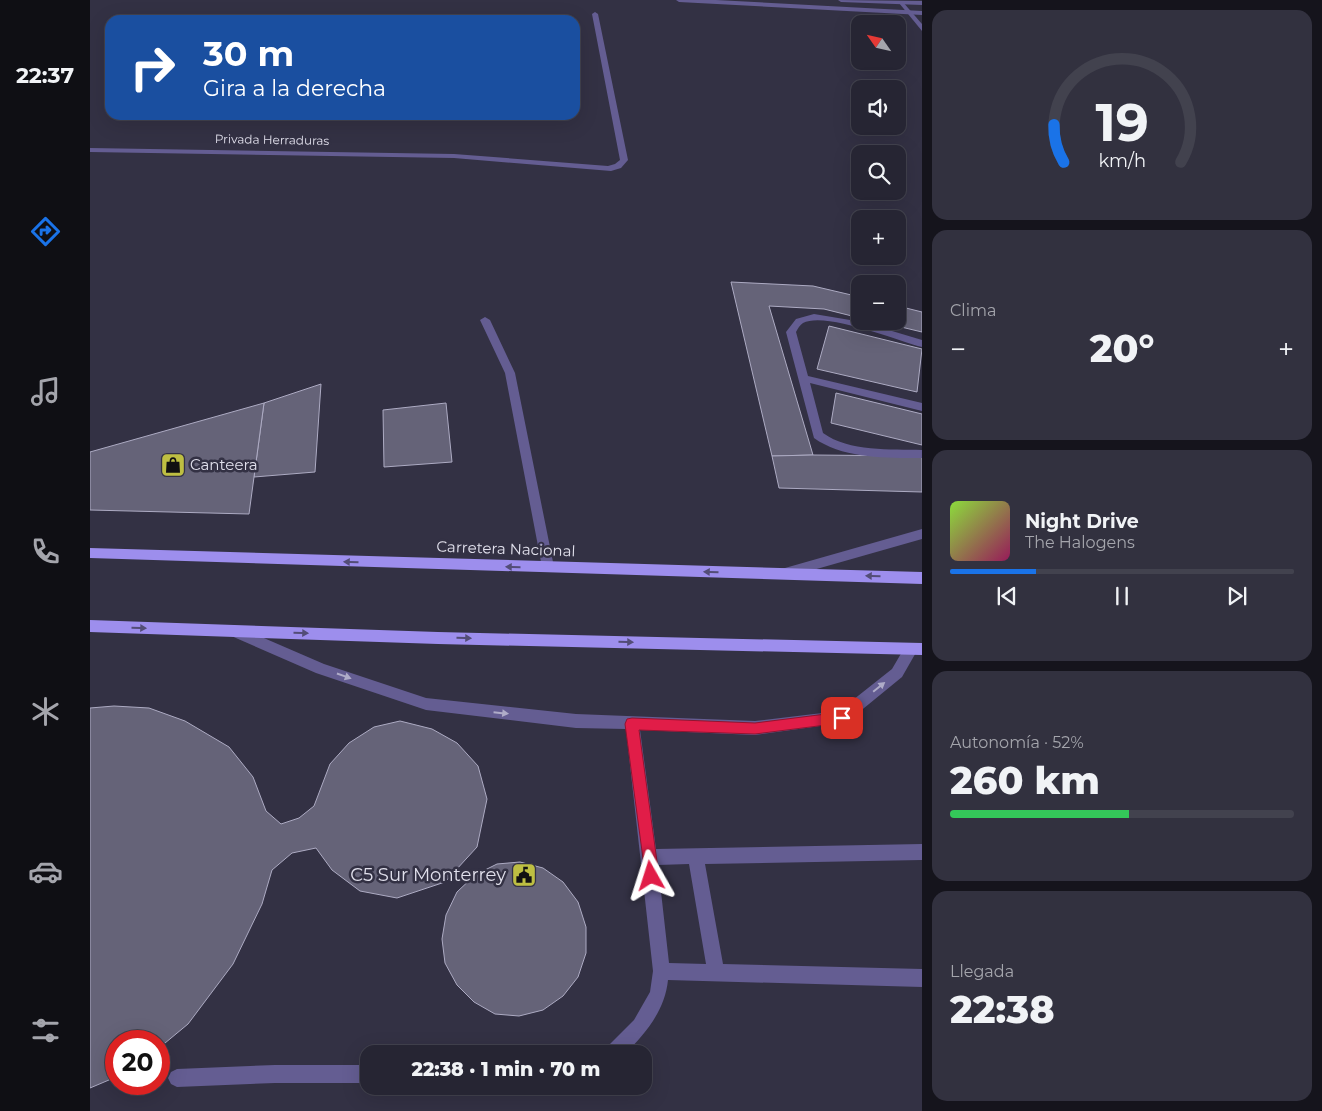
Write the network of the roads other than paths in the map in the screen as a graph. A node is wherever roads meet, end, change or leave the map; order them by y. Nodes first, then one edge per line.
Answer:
1 (679, 0) edge
2 (842, 0) edge
3 (902, 3) junction
4 (922, 3) edge
5 (910, 13) junction
6 (922, 13) edge
7 (595, 14) dead end
8 (922, 29) edge
9 (90, 150) edge
10 (485, 320) dead end
11 (922, 344) edge
12 (804, 378) junction
13 (922, 407) edge
14 (922, 454) edge
15 (922, 534) edge
16 (90, 553) edge
17 (548, 568) junction
18 (781, 574) junction
19 (922, 578) edge
20 (90, 626) edge
21 (234, 631) junction
22 (916, 649) edge
23 (632, 724) junction
24 (922, 852) edge
25 (696, 856) junction
26 (649, 857) junction
27 (661, 971) junction
28 (716, 972) junction
29 (922, 978) edge
30 (621, 1045) edge
31 (360, 1074) edge
32 (177, 1078) dead end

1 - 5 street
2 - 3 street
3 - 4 street
3 - 5 street
5 - 6 street
5 - 8 street
7 - 9 street, Privada Herraduras
10 - 17 street
11 - 12 street
12 - 13 street
12 - 14 street
15 - 18 street
17 -> 16 highway, Carretera Nacional
18 -> 17 highway, Carretera Nacional
19 -> 18 highway, Carretera Nacional
20 -> 21 highway
21 -> 22 highway
21 -> 23 street
23 -> 22 street
23 - 26 street
24 - 25 street
25 - 26 street
25 - 28 street
26 - 27 street
27 - 28 street
27 - 30 street
28 - 29 street
31 - 32 street

